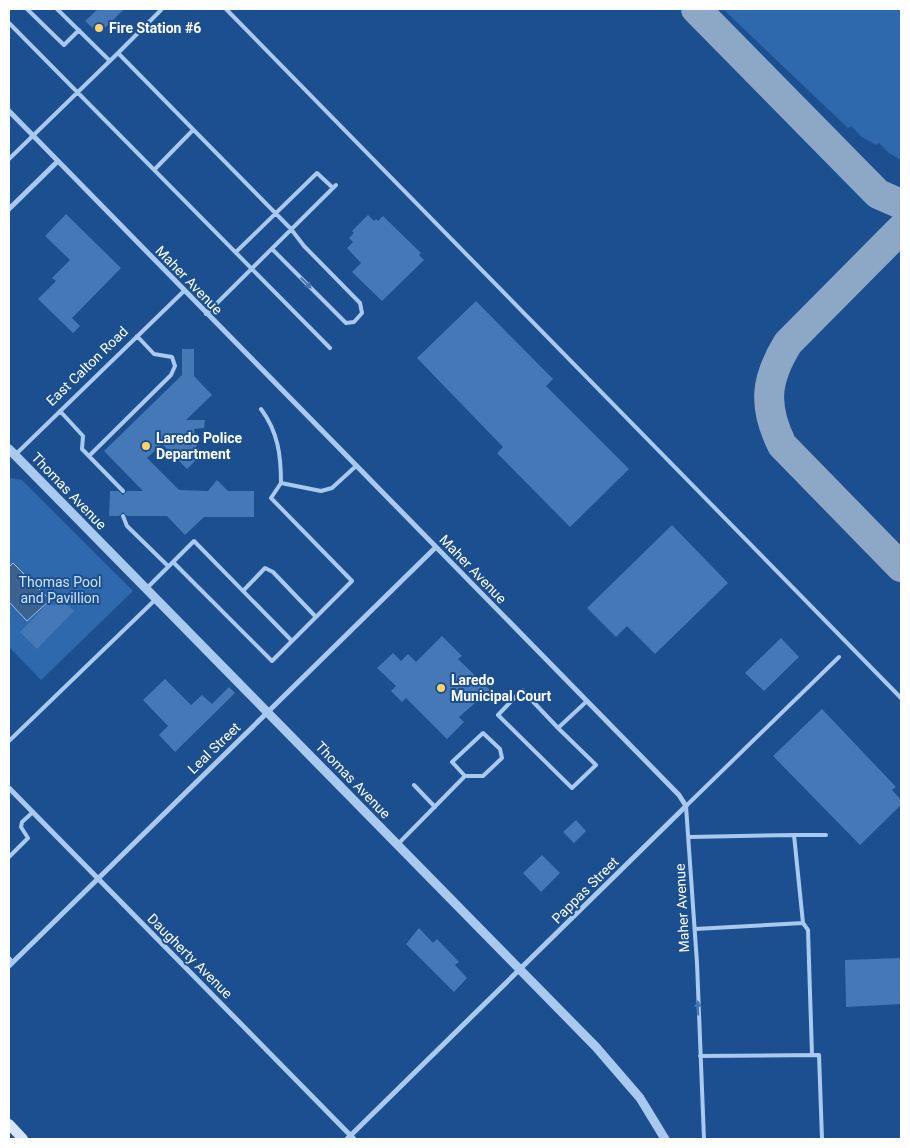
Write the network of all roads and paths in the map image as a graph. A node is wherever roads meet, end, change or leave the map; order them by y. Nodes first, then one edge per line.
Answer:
1 (27, 9) edge
2 (57, 9) edge
3 (226, 9) edge
4 (162, 10) dead end
5 (9, 23) edge
6 (79, 30) junction
7 (118, 53) junction
8 (110, 61) junction
9 (78, 92) junction
10 (9, 111) edge
11 (193, 130) junction
12 (33, 135) junction
13 (9, 159) edge
14 (58, 161) junction
15 (154, 169) junction
16 (9, 209) edge
17 (276, 214) junction
18 (291, 229) junction
19 (272, 249) junction
20 (236, 252) junction
21 (252, 268) junction
22 (184, 291) junction
23 (206, 314) junction
24 (137, 336) junction
25 (330, 348) dead end
26 (261, 409) dead end
27 (60, 411) junction
28 (11, 455) edge
29 (89, 456) junction
30 (356, 466) junction
31 (281, 482) junction
32 (123, 491) dead end
33 (123, 516) dead end
34 (436, 547) junction
35 (172, 562) junction
36 (168, 566) junction
37 (146, 588) junction
38 (243, 591) junction
39 (156, 599) junction
40 (316, 617) junction
41 (292, 640) junction
42 (839, 657) dead end
43 (901, 698) edge
44 (587, 701) junction
45 (267, 712) junction
46 (558, 728) junction
47 (9, 741) edge
48 (465, 776) junction
49 (414, 785) dead end
50 (9, 788) edge
51 (686, 806) junction
52 (435, 807) junction
53 (33, 812) junction
54 (794, 836) junction
55 (826, 836) dead end
56 (690, 837) junction
57 (397, 844) junction
58 (9, 857) edge
59 (97, 878) junction
60 (803, 923) junction
61 (695, 929) junction
62 (10, 962) edge
63 (520, 969) junction
64 (812, 1055) junction
65 (700, 1056) junction
66 (9, 1124) edge
67 (351, 1138) edge
68 (23, 1139) edge
69 (665, 1139) edge
70 (704, 1139) edge
71 (822, 1139) edge

1 - 6 lane
2 - 6 lane
3 - 43 lane
4 - 7 lane
5 - 9 lane
6 - 8 lane
7 - 8 lane
7 - 11 lane
8 - 9 lane
9 - 12 lane
9 - 15 lane
10 - 12 street, Maher Avenue
11 - 15 lane
11 - 17 lane
12 - 13 lane
12 - 14 street, Maher Avenue
14 - 16 street
14 - 22 street, Maher Avenue
15 - 20 lane
17 - 18 lane
17 - 18 lane
17 - 20 lane
18 - 19 lane
19 -> 18 lane
19 - 21 lane
20 - 21 lane
21 - 23 lane
21 - 25 lane
22 - 23 street, Maher Avenue
22 - 24 lane, East Calton Road
23 - 30 street, Maher Avenue
24 - 27 lane, East Calton Road
24 - 29 lane
26 - 31 lane
27 - 28 lane, East Calton Road
27 - 29 lane
28 - 37 street, Thomas Avenue
29 - 32 lane
30 - 31 lane
30 - 34 street, Maher Avenue
31 - 40 lane
33 - 36 lane
34 - 44 street, Maher Avenue
34 - 45 street, Leal Street
35 - 36 lane
35 - 38 lane
35 - 41 lane
36 - 37 lane
37 - 39 street, Thomas Avenue
38 - 40 lane
38 - 41 lane
39 - 45 street, Thomas Avenue
39 - 47 lane
40 - 41 lane
42 - 51 lane, Pappas Street
44 - 46 lane
44 - 51 street, Maher Avenue
45 - 57 street, Thomas Avenue
45 - 59 street, Leal Street
46 - 46 lane
48 - 48 lane
48 - 52 lane
49 - 52 lane
50 - 53 street, Daugherty Avenue
51 - 56 lane, Maher Avenue
51 - 63 street, Pappas Street
52 - 57 lane
53 - 58 lane
53 - 59 street, Daugherty Avenue
54 - 55 lane
54 - 56 lane
54 - 60 lane
56 - 61 lane, Maher Avenue
57 - 63 street, Thomas Avenue
59 - 62 street, Leal Street
59 - 67 street, Daugherty Avenue
60 - 61 lane
60 - 64 lane
65 -> 61 lane, Maher Avenue
63 - 67 street, Pappas Street
63 - 69 street, Thomas Avenue
64 - 65 lane
64 - 71 lane
65 - 70 lane, Maher Avenue
66 - 68 main road

